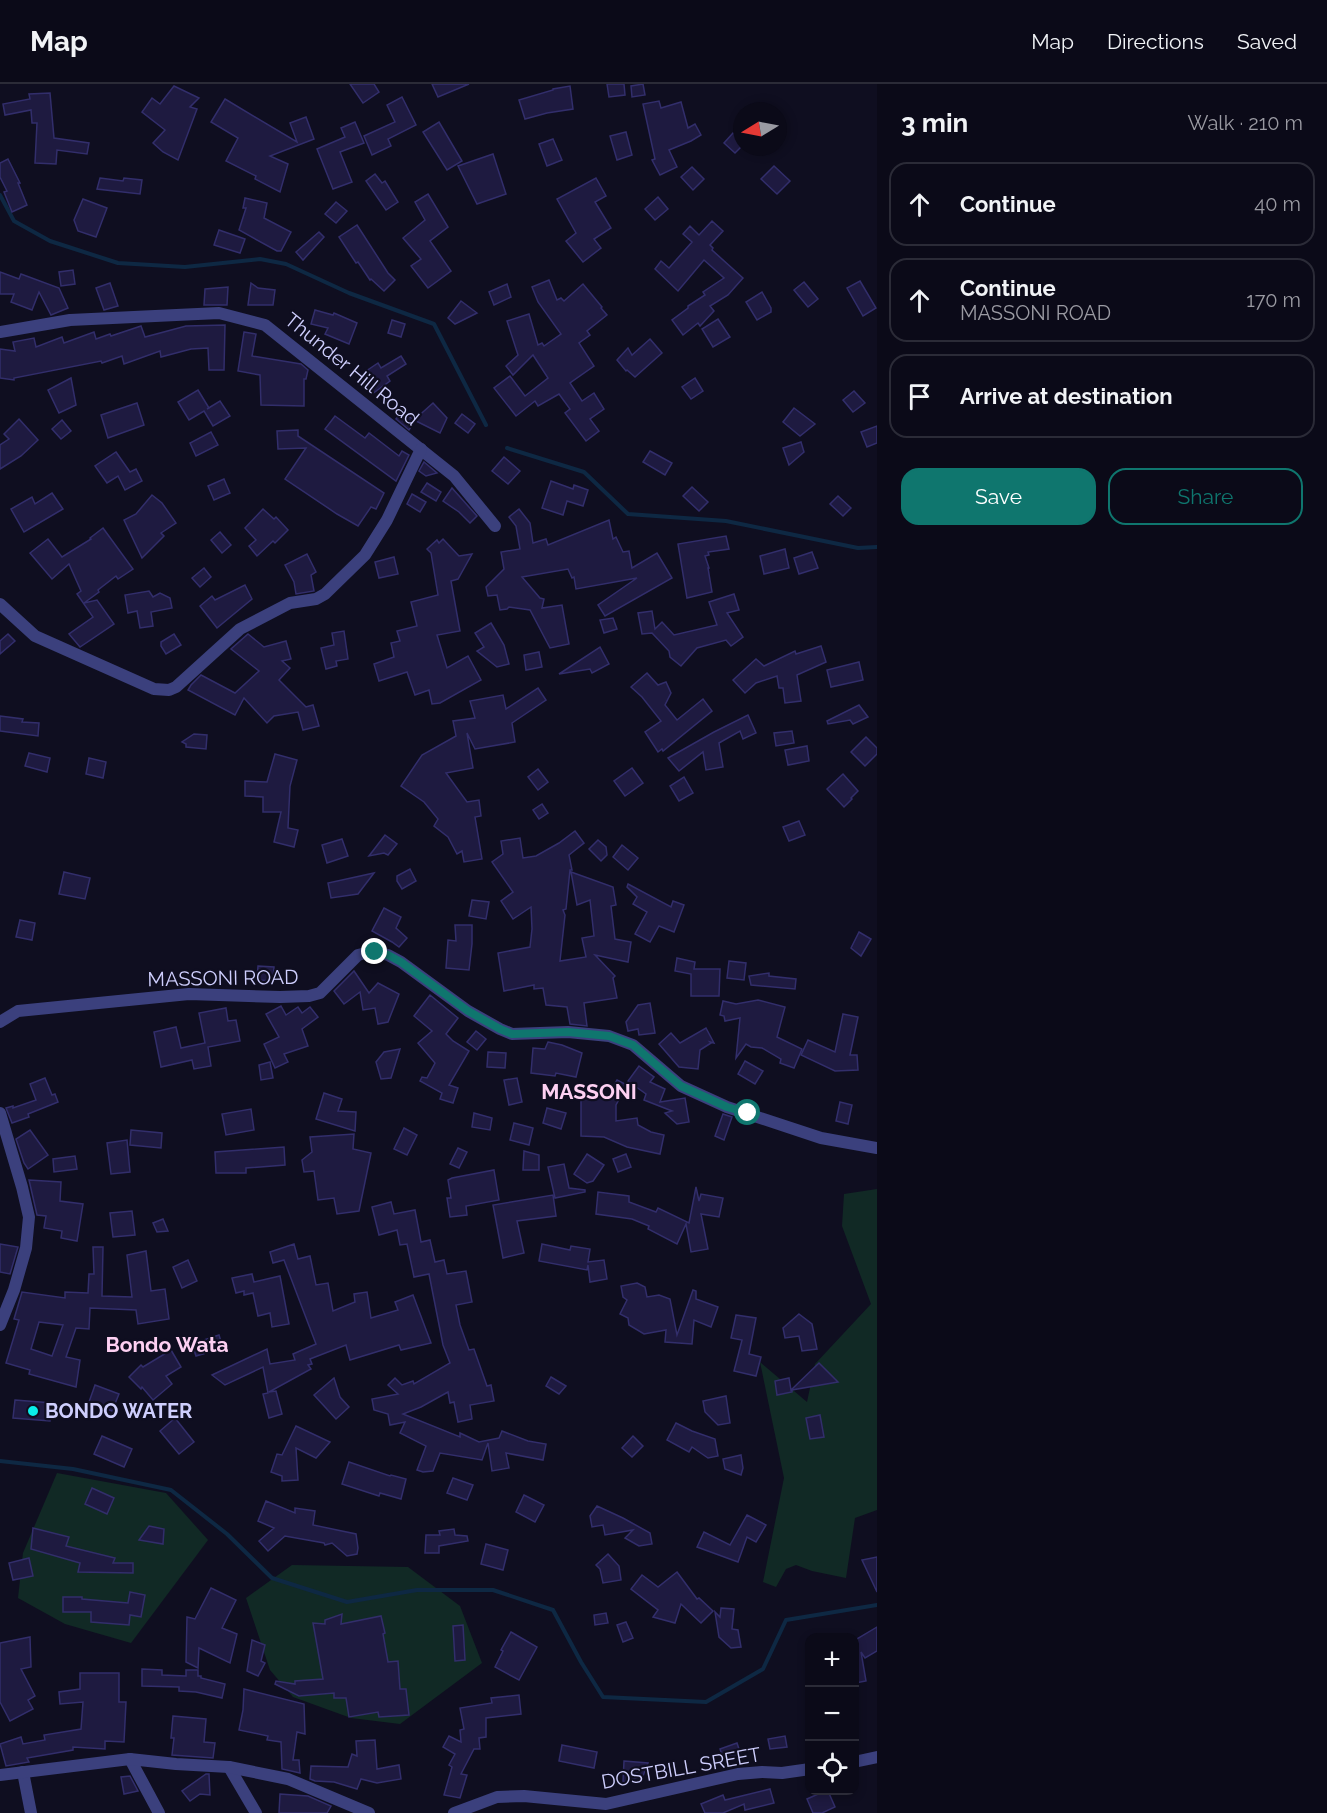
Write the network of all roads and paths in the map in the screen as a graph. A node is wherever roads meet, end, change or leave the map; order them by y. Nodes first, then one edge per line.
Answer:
1 (0, 332) edge
2 (421, 450) junction
3 (495, 526) dead end
4 (0, 604) edge
5 (0, 1022) edge
6 (0, 1113) edge
7 (877, 1148) edge
8 (0, 1325) edge
9 (877, 1758) edge
10 (130, 1759) junction
11 (859, 1761) edge
12 (228, 1767) junction
13 (805, 1770) edge
14 (22, 1772) junction
15 (0, 1774) edge
16 (31, 1813) edge
17 (159, 1813) edge
18 (256, 1813) edge
19 (369, 1813) edge
20 (454, 1813) edge

1 - 2 street, Thunder Hill Road
2 - 3 street, Thunder Hill Road
2 - 4 street
5 - 7 street, MASSONI ROAD
6 - 8 street
9 - 11 street
10 - 12 street
10 - 14 street
10 - 17 street
12 - 18 street
12 - 19 street
13 - 20 street, DOSTBILL SREET
14 - 15 street
14 - 16 street

